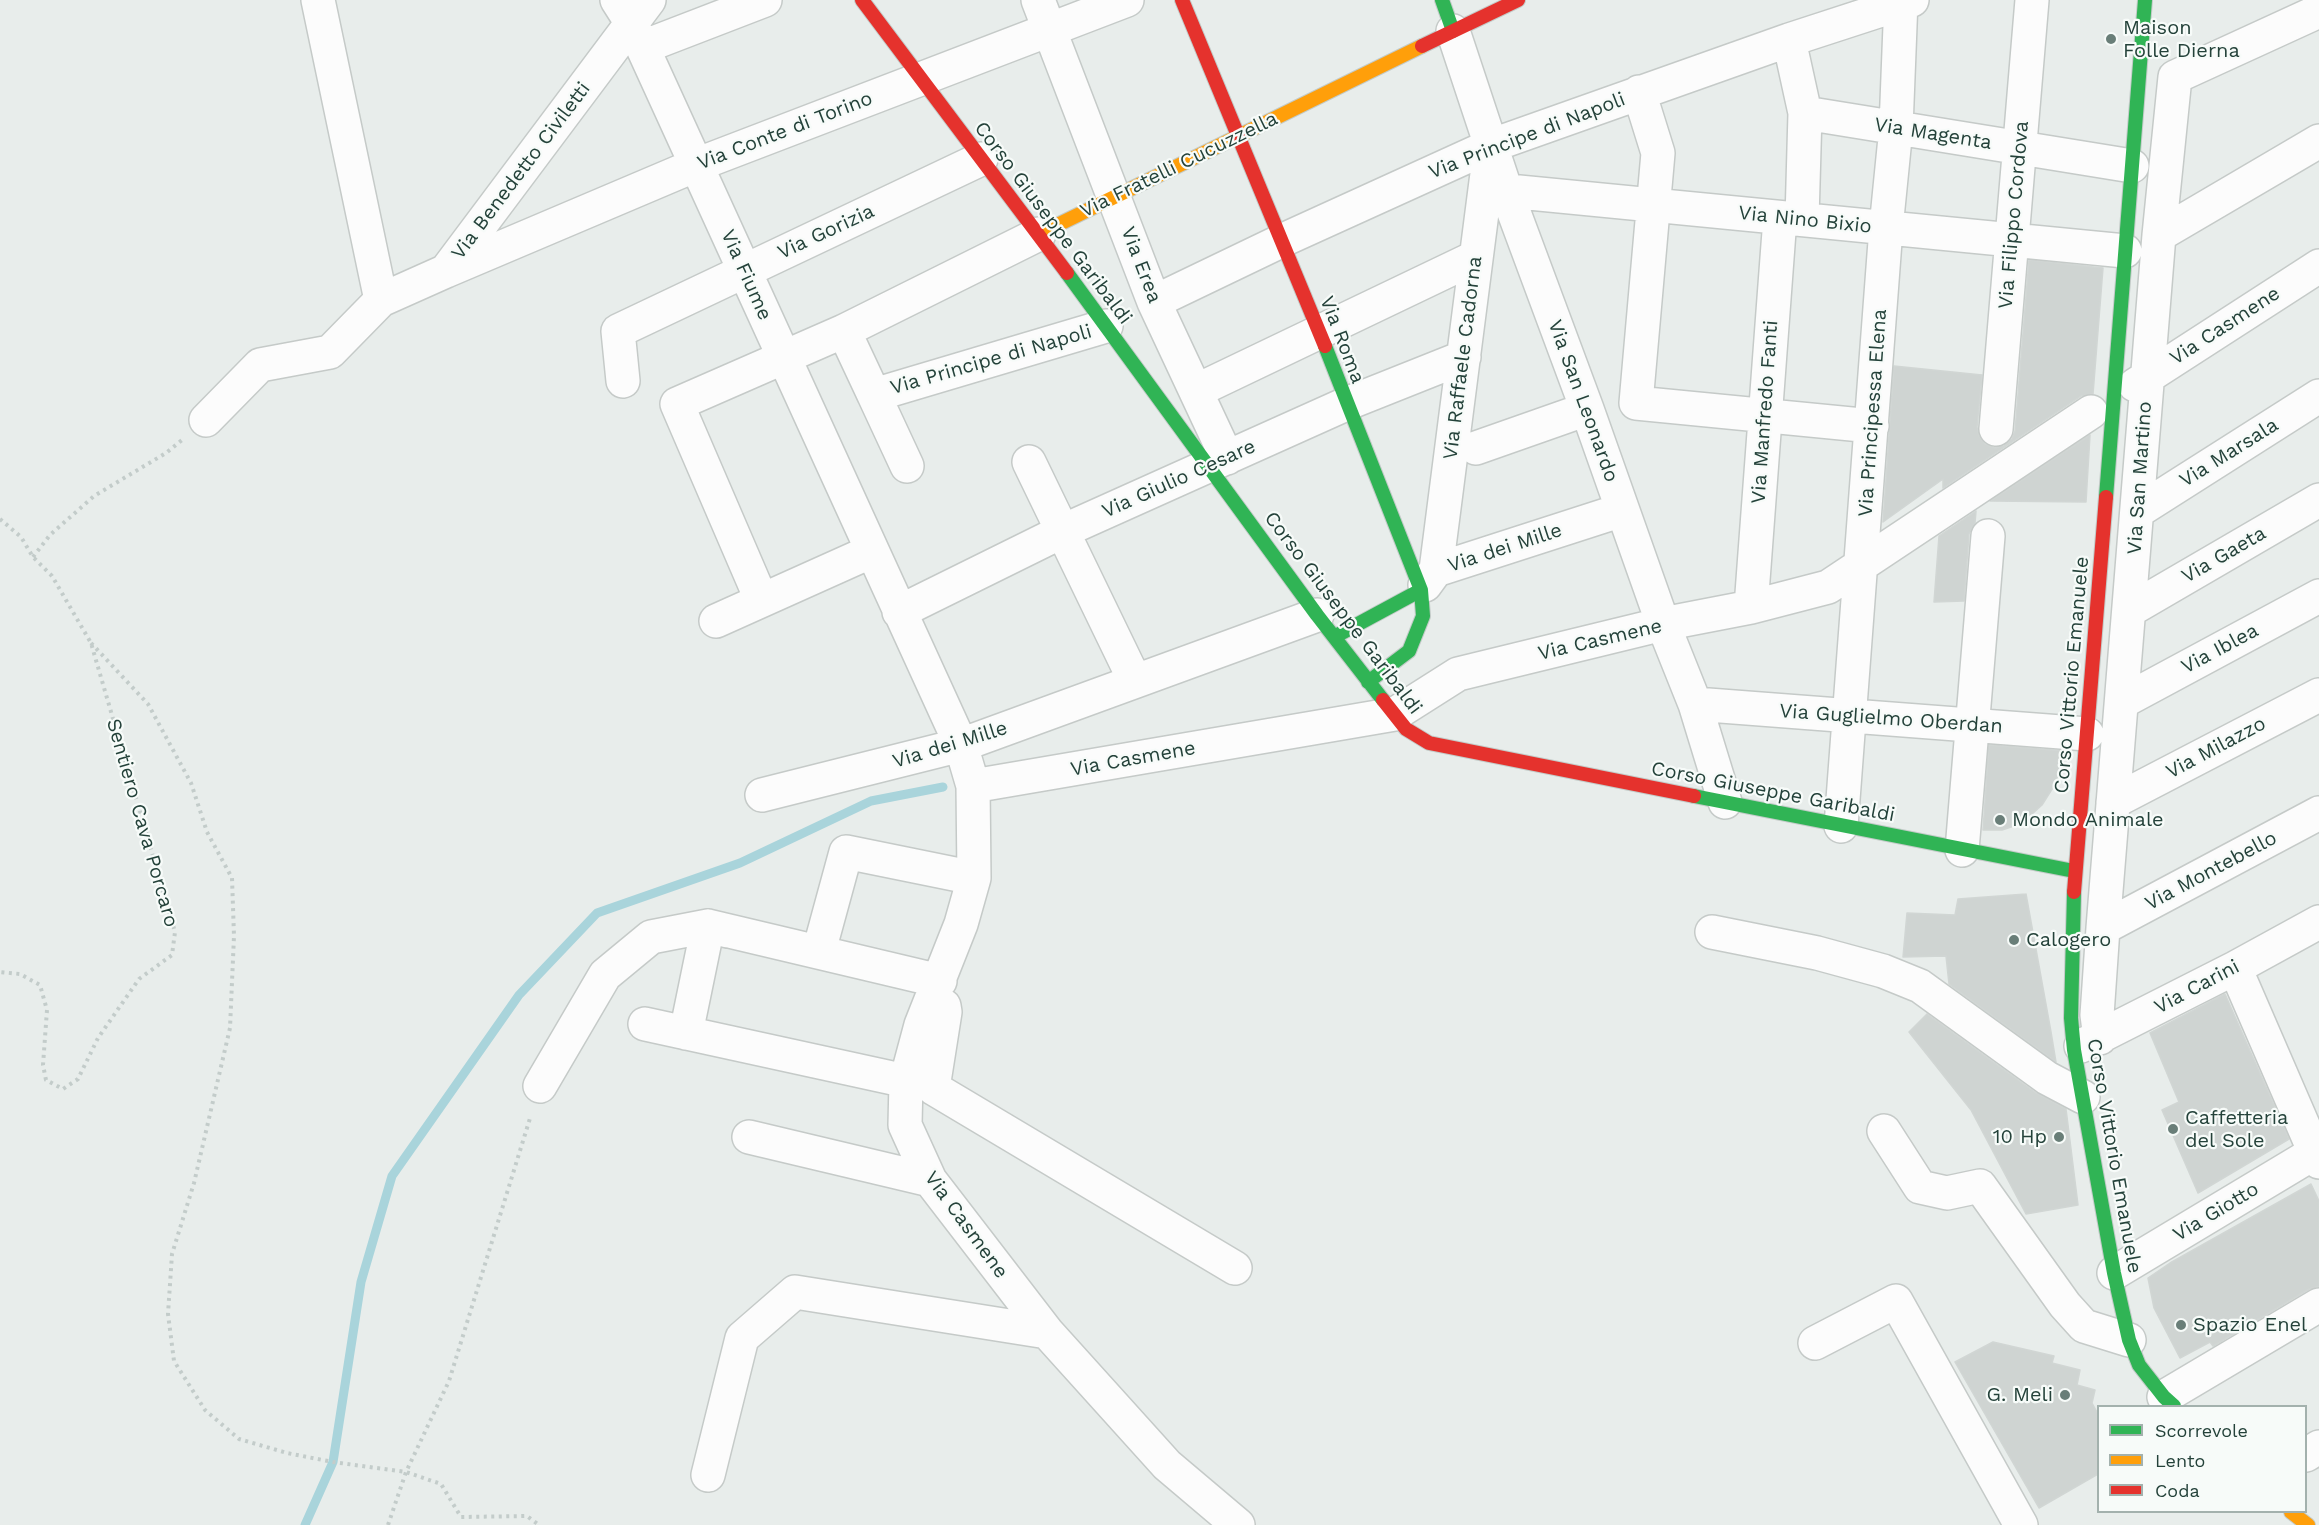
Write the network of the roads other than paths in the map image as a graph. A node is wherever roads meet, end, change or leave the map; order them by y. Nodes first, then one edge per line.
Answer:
1 (318, 0) edge
2 (765, 0) edge
3 (862, 0) edge
4 (1038, 0) edge
5 (1127, 0) edge
6 (1182, 0) edge
7 (1442, 0) edge
8 (1518, 0) edge
9 (2032, 0) edge
10 (2145, 0) edge
11 (1905, 1) edge
12 (2319, 11) edge
13 (635, 17) edge
14 (1050, 30) junction
15 (1453, 31) junction
16 (1789, 40) junction
17 (920, 80) junction
18 (1639, 92) junction
19 (1805, 113) junction
20 (1896, 128) junction
21 (1238, 135) junction
22 (2319, 141) edge
23 (1490, 146) junction
24 (2020, 148) junction
25 (981, 159) junction
26 (696, 165) junction
27 (2132, 166) junction
28 (1496, 190) junction
29 (1114, 197) junction
30 (1653, 205) junction
31 (1791, 218) junction
32 (1886, 228) junction
33 (1040, 234) junction
34 (2159, 235) junction
35 (2011, 240) junction
36 (1281, 242) junction
37 (2125, 251) junction
38 (1476, 257) junction
39 (2319, 266) edge
40 (744, 271) junction
41 (446, 272) junction
42 (381, 300) junction
43 (1154, 302) junction
44 (1106, 326) junction
45 (844, 331) junction
46 (1319, 332) junction
47 (783, 356) junction
48 (1464, 357) junction
49 (623, 381) dead end
50 (2139, 382) junction
51 (1196, 391) junction
52 (874, 395) junction
53 (2319, 396) edge
54 (1346, 404) junction
55 (1587, 409) junction
56 (2091, 412) dead end
57 (1764, 415) junction
58 (206, 420) road end
59 (1872, 426) junction
60 (1996, 429) dead end
61 (1476, 448) dead end
62 (1029, 462) dead end
63 (1217, 462) junction
64 (907, 466) dead end
65 (2319, 501) edge
66 (1622, 510) junction
67 (2138, 511) junction
68 (1063, 531) junction
69 (1988, 536) dead end
70 (872, 551) junction
71 (1861, 564) junction
72 (1429, 580) junction
73 (2319, 596) edge
74 (761, 599) junction
75 (1751, 607) junction
76 (2130, 610) junction
77 (899, 612) junction
78 (716, 621) dead end
79 (1663, 624) junction
80 (1325, 626) junction
81 (1135, 681) junction
82 (1368, 682) junction
83 (2319, 694) edge
84 (2122, 702) junction
85 (1695, 704) junction
86 (1395, 714) junction
87 (1850, 716) junction
88 (1972, 725) junction
89 (2087, 734) junction
90 (961, 745) junction
91 (973, 786) junction
92 (762, 795) dead end
93 (1725, 801) junction
94 (2113, 802) junction
95 (2319, 813) edge
96 (1841, 826) junction
97 (1962, 850) junction
98 (2074, 871) junction
99 (974, 878) junction
100 (2319, 922) edge
101 (708, 926) junction
102 (2103, 928) junction
103 (1712, 932) dead end
104 (819, 951) junction
105 (2235, 968) junction
106 (940, 981) junction
107 (645, 1024) dead end
108 (686, 1033) junction
109 (2087, 1044) junction
110 (906, 1082) junction
111 (540, 1086) road end
112 (2083, 1097) junction
113 (1884, 1131) dead end
114 (749, 1137) dead end
115 (2318, 1155) edge
116 (930, 1180) junction
117 (1236, 1268) dead end
118 (2114, 1273) junction
119 (2319, 1305) edge
120 (1047, 1332) junction
121 (2129, 1340) junction
122 (1815, 1343) dead end
123 (2169, 1402) edge
124 (708, 1475) dead end
125 (2292, 1513) edge
126 (1238, 1525) edge
127 (2021, 1525) edge
128 (2308, 1525) edge

1 - 42 street
2 - 13 street
3 - 17 main road, Corso Giuseppe Garibaldi
4 - 14 street, Via Erea
5 - 14 street, Via Conte di Torino
6 - 21 main road, Via Roma
7 - 15 main road, Via San Leonardo
8 - 15 main road, Via Fratelli Cucuzzella
9 - 24 street, Via Filippo Cordova
10 - 27 main road, Corso Vittorio Emanuele
11 - 16 street, Via Principe di Napoli
11 - 20 street, Via Principessa Elena
12 - 34 street, Via San Martino
13 - 26 street, Via Fiume
13 - 41 street, Via Benedetto Civiletti
14 - 17 street, Via Conte di Torino
14 - 29 street, Via Erea
15 - 21 main road, Via Fratelli Cucuzzella
15 - 23 street, Via San Leonardo
16 - 18 street, Via Principe di Napoli
16 - 19 street, Via Manfredo Fanti
17 - 25 main road, Corso Giuseppe Garibaldi
17 - 26 street, Via Conte di Torino
18 - 23 street, Via Principe di Napoli
18 - 30 street
19 - 20 street, Via Magenta
19 - 31 street, Via Manfredo Fanti
20 - 24 street, Via Magenta
20 - 32 street, Via Principessa Elena
21 - 29 main road, Via Fratelli Cucuzzella
21 - 36 main road, Via Roma
22 - 34 street
23 - 28 street, Via San Leonardo
23 - 36 street, Via Principe di Napoli
24 - 27 street, Via Magenta
24 - 35 street, Via Filippo Cordova
25 - 33 main road, Corso Giuseppe Garibaldi
25 - 40 street, Via Gorizia
26 - 40 street, Via Fiume
26 - 41 street, Via Conte di Torino
27 - 37 main road, Corso Vittorio Emanuele
28 - 30 street, Via Nino Bixio
28 - 38 street, Via Raffaele Cadorna
28 - 55 street, Via San Leonardo
29 - 33 main road, Via Fratelli Cucuzzella
29 - 43 street, Via Erea
30 - 31 street, Via Nino Bixio
30 - 57 street
31 - 32 street, Via Nino Bixio
31 - 57 street, Via Manfredo Fanti
32 - 35 street, Via Nino Bixio
32 - 59 street, Via Principessa Elena
33 - 44 main road, Corso Giuseppe Garibaldi
33 - 45 street, Via Fratelli Cucuzzella
34 - 50 street, Via San Martino
35 - 37 street, Via Nino Bixio
35 - 60 street, Via Filippo Cordova
36 - 43 street, Via Principe di Napoli
36 - 46 main road, Via Roma
37 - 89 main road, Corso Vittorio Emanuele
38 - 46 street
38 - 48 street, Via Raffaele Cadorna
39 - 50 street, Via Casmene
40 - 47 street, Via Fiume
40 - 49 street, Via Gorizia
41 - 42 street, Via Benedetto Civiletti
42 - 58 street
43 - 51 street, Via Erea
44 - 52 street, Via Principe di Napoli
44 - 63 main road, Corso Giuseppe Garibaldi
45 - 47 street, Via Fratelli Cucuzzella
45 - 52 street, Via Principe di Napoli
46 - 51 street
46 - 54 main road, Via Roma
47 - 70 street, Via Fiume
47 - 74 street, Via Fratelli Cucuzzella
48 - 54 street, Via Giulio Cesare
48 - 72 street, Via Raffaele Cadorna
50 - 67 street, Via San Martino
51 - 63 street, Via Erea
52 - 64 street
53 - 67 street, Via Marsala
54 - 63 street, Via Giulio Cesare
54 - 72 main road, Via Roma
55 - 61 street
55 - 66 street, Via San Leonardo
56 - 71 street, Via Casmene
57 - 59 street
57 - 75 street, Via Manfredo Fanti
59 - 71 street, Via Principessa Elena
62 - 68 street
63 - 68 street, Via Giulio Cesare
63 - 80 main road, Corso Giuseppe Garibaldi
65 - 76 street, Via Gaeta
66 - 72 street, Via dei Mille
66 - 79 street, Via San Leonardo
67 - 76 street, Via San Martino
68 - 77 street, Via Giulio Cesare
68 - 81 street
69 - 88 street
70 - 74 street
70 - 77 street, Via Fiume
71 - 75 street, Via Casmene
71 - 87 street, Via Principessa Elena
72 - 80 main road, Via dei Mille
72 - 82 main road, Via Roma
73 - 84 street, Via Iblea
74 - 78 street
75 - 79 street, Via Casmene
76 - 84 street, Via San Martino
77 - 90 street, Via Fiume
79 - 85 street, Via San Leonardo
79 - 86 street, Via Casmene
80 - 81 street, Via dei Mille
80 - 82 main road, Corso Giuseppe Garibaldi
81 - 90 street, Via dei Mille
82 - 86 main road, Corso Giuseppe Garibaldi
83 - 94 street, Via Milazzo
84 - 94 street, Via San Martino
85 - 87 street, Via Guglielmo Oberdan
85 - 93 street, Via San Leonardo
86 - 91 street, Via Casmene
86 - 93 main road, Corso Giuseppe Garibaldi
87 - 88 street, Via Guglielmo Oberdan
87 - 96 street, Via Principessa Elena
88 - 89 street, Via Guglielmo Oberdan
88 - 97 street
89 - 98 main road, Corso Vittorio Emanuele
90 - 91 street, Via Fiume
90 - 92 street, Via dei Mille
91 - 99 street, Via Casmene
93 - 96 main road, Corso Giuseppe Garibaldi
94 - 102 street, Via San Martino
95 - 102 street, Via Montebello
96 - 97 main road, Corso Giuseppe Garibaldi
97 - 98 main road, Corso Giuseppe Garibaldi
98 - 109 main road, Corso Vittorio Emanuele
99 - 104 street
99 - 106 street, Via Casmene
100 - 105 street, Via Carini
101 - 104 street
101 - 106 street
101 - 108 street
101 - 111 street
102 - 109 street, Via San Martino
103 - 112 street
104 - 106 street
105 - 109 street, Via Carini
105 - 115 street
106 - 110 street, Via Casmene
106 - 117 street
107 - 108 street
108 - 110 street
109 - 112 main road, Corso Vittorio Emanuele
110 - 116 street, Via Casmene
112 - 118 main road, Corso Vittorio Emanuele
113 - 121 street
114 - 116 street
115 - 118 street, Via Giotto
116 - 120 street, Via Casmene
118 - 121 main road, Corso Vittorio Emanuele
119 - 123 street
120 - 124 street
120 - 126 street, Via Casmene
121 - 123 main road, Corso Vittorio Emanuele
122 - 127 street
125 - 128 main road

